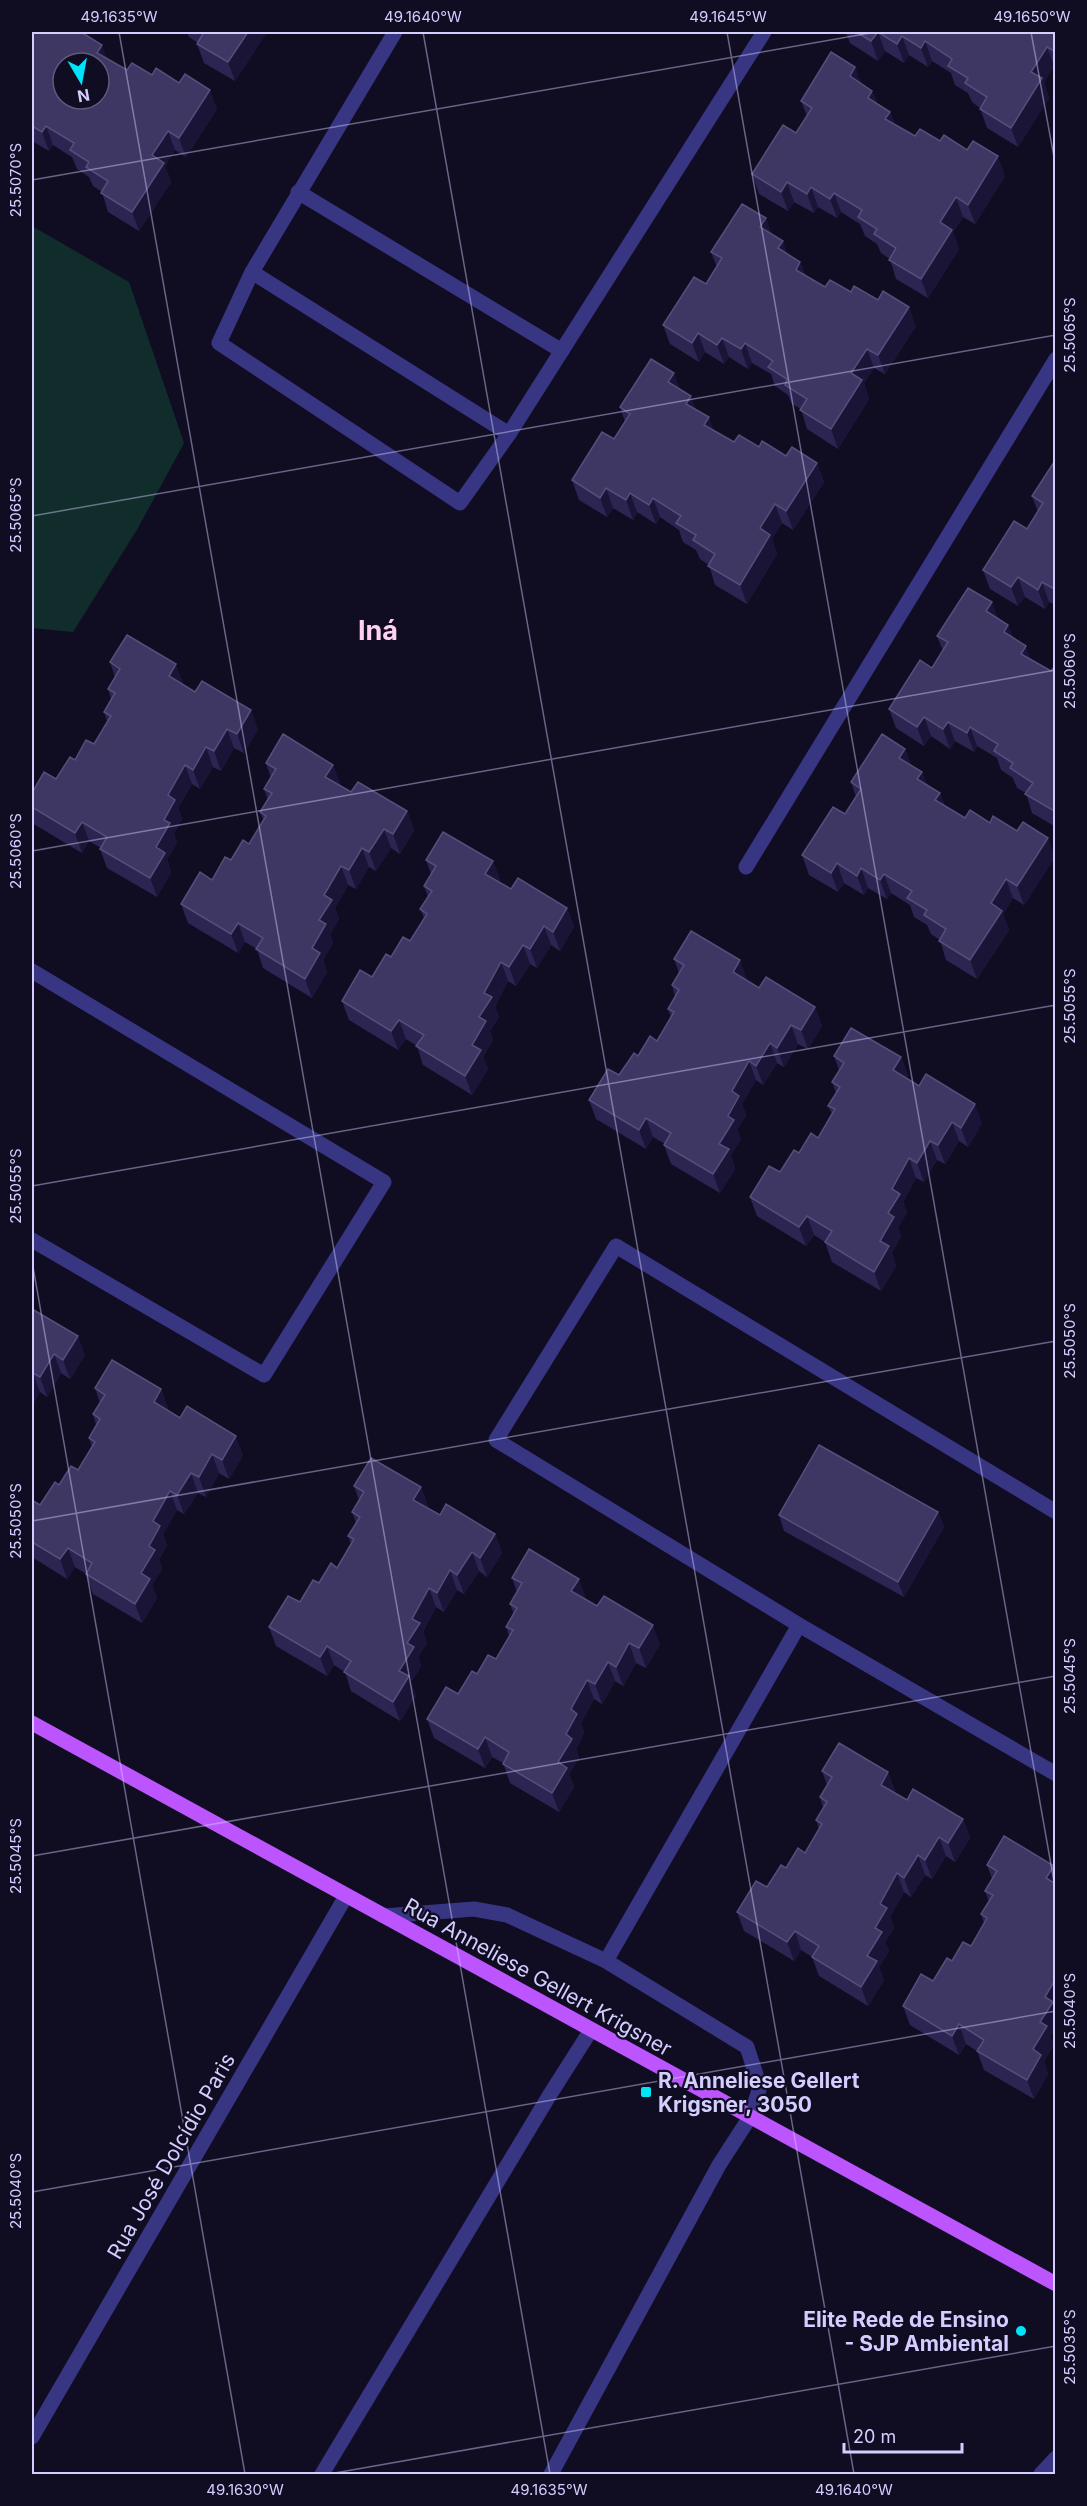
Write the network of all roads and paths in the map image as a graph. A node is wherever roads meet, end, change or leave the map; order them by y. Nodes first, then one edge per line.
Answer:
1 (395, 32) edge
2 (764, 32) edge
3 (298, 192) junction
4 (252, 272) junction
5 (562, 351) junction
6 (1056, 359) edge
7 (509, 434) junction
8 (746, 867) dead end
9 (32, 971) edge
10 (32, 1240) edge
11 (1056, 1512) edge
12 (799, 1625) junction
13 (32, 1723) edge
14 (1056, 1774) edge
15 (346, 1896) junction
16 (384, 1916) junction
17 (606, 1961) junction
18 (591, 2030) junction
19 (750, 2117) junction
20 (1056, 2284) edge
21 (32, 2437) edge
22 (1056, 2458) edge
23 (322, 2475) edge
24 (551, 2475) edge
25 (1041, 2475) edge

1 - 3 street
2 - 5 street
3 - 4 street
3 - 5 street
4 - 7 street
4 - 7 street
5 - 7 street
6 - 8 street
9 - 10 street
11 - 12 street
12 - 14 street
12 - 17 street
13 - 15 main road, Rua Anneliese Gellert Krigsner
15 - 16 main road, Rua Anneliese Gellert Krigsner
15 - 21 street, Rua José Dolcídio Paris
16 - 17 street
16 - 18 main road, Rua Anneliese Gellert Krigsner
17 - 19 street
18 - 19 main road, Rua Anneliese Gellert Krigsner
18 - 23 street
19 - 20 main road, Rua Anneliese Gellert Krigsner
19 - 24 street
22 - 25 street

